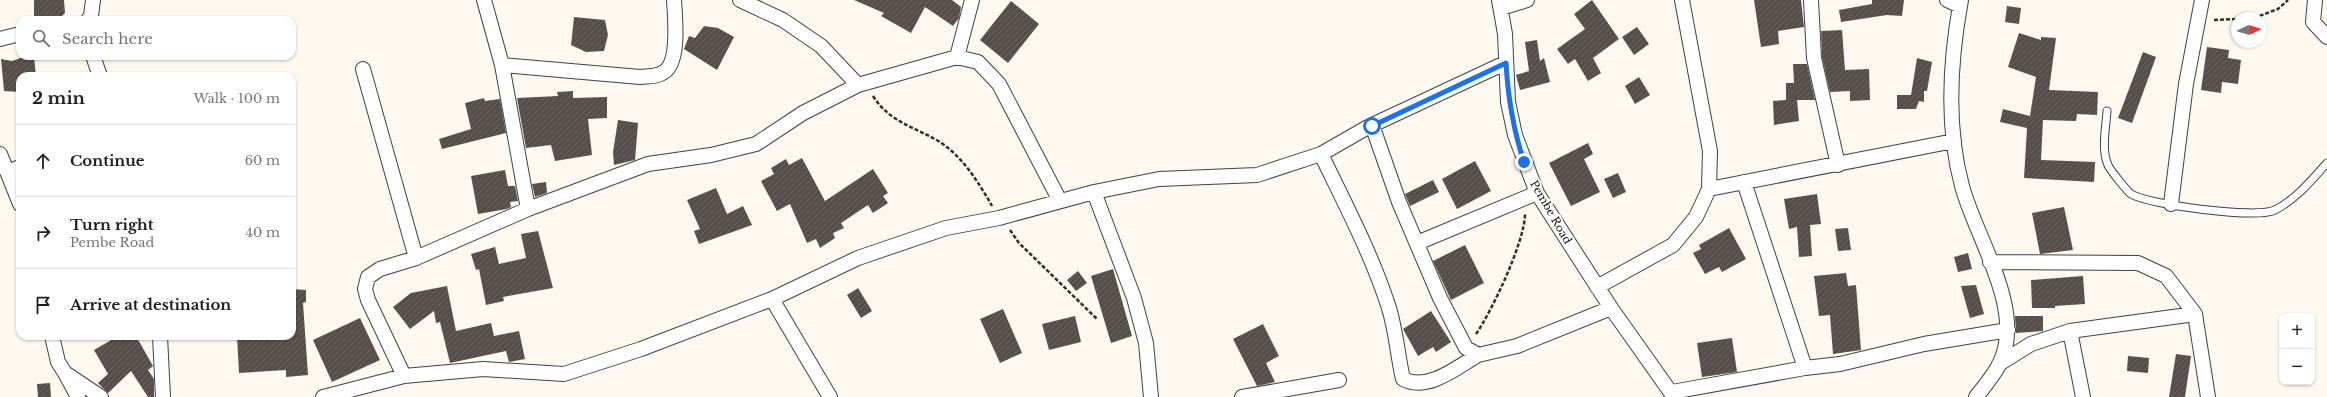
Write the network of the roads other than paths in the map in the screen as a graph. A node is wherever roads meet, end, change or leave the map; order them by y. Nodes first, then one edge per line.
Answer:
1 (93, 0) edge
2 (484, 0) edge
3 (674, 0) edge
4 (740, 0) edge
5 (972, 0) edge
6 (1527, 0) edge
7 (1682, 0) edge
8 (1811, 0) edge
9 (1947, 0) edge
10 (2202, 0) edge
11 (2315, 0) edge
12 (1960, 3) edge
13 (1500, 4) edge
14 (91, 16) edge
15 (16, 35) edge
16 (2327, 37) edge
17 (0, 39) edge
18 (957, 57) junction
19 (94, 60) edge
20 (1506, 63) junction
21 (502, 65) junction
22 (363, 69) dead end
23 (99, 72) edge
24 (861, 84) junction
25 (2107, 111) dead end
26 (1372, 126) junction
27 (1954, 141) junction
28 (0, 154) edge
29 (1321, 154) junction
30 (2327, 163) edge
31 (1838, 165) junction
32 (14, 170) edge
33 (16, 181) edge
34 (1744, 182) junction
35 (1709, 189) junction
36 (1094, 192) junction
37 (1531, 195) junction
38 (1060, 201) junction
39 (2171, 204) junction
40 (528, 209) junction
41 (1417, 243) junction
42 (416, 258) junction
43 (1990, 262) junction
44 (1597, 287) junction
45 (772, 299) junction
46 (1611, 308) junction
47 (2195, 314) junction
48 (2008, 330) junction
49 (2070, 331) junction
50 (53, 340) edge
51 (160, 340) edge
52 (1472, 351) junction
53 (1999, 364) junction
54 (1805, 368) junction
55 (65, 373) junction
56 (404, 376) junction
57 (1339, 380) dead end
58 (1673, 395) edge
59 (78, 397) edge
60 (101, 397) edge
61 (164, 397) edge
62 (323, 397) edge
63 (830, 397) edge
64 (1151, 397) edge
65 (1242, 397) edge
66 (1976, 397) edge
67 (2083, 397) edge
68 (2208, 397) edge

1 - 14 street
2 - 21 street
3 - 21 street
4 - 24 street
5 - 18 street
6 - 13 street
7 - 35 street
8 - 31 street
9 - 12 street
10 - 39 street
11 - 16 street
12 - 27 street
13 - 20 street, Pembe Road
15 - 17 street
18 - 24 street
18 - 38 street
19 - 23 street
20 - 26 street
20 - 37 street, Pembe Road
21 - 40 street
22 - 42 street
24 - 40 street
25 - 39 lane
26 - 29 street
26 - 41 street
27 - 31 street
27 - 43 street
28 - 32 street
29 - 36 street
29 - 52 street
30 - 39 lane
31 - 34 street
32 - 33 street
34 - 35 street
34 - 54 street
35 - 44 street
36 - 38 street
36 - 64 street
37 - 41 street
37 - 44 street, Pembe Road
38 - 45 street
40 - 42 street
41 - 52 street
42 - 56 street
43 - 47 street
43 - 48 street
44 - 46 street, Pembe Road
45 - 56 street
45 - 63 street
46 - 52 street
46 - 58 street, Pembe Road
47 - 49 street
47 - 68 street
48 - 53 street
48 - 54 street
49 - 53 street
49 - 67 street
50 - 55 street
51 - 61 street
53 - 66 street
54 - 58 street
55 - 59 street
55 - 60 street
56 - 62 street
57 - 65 street

